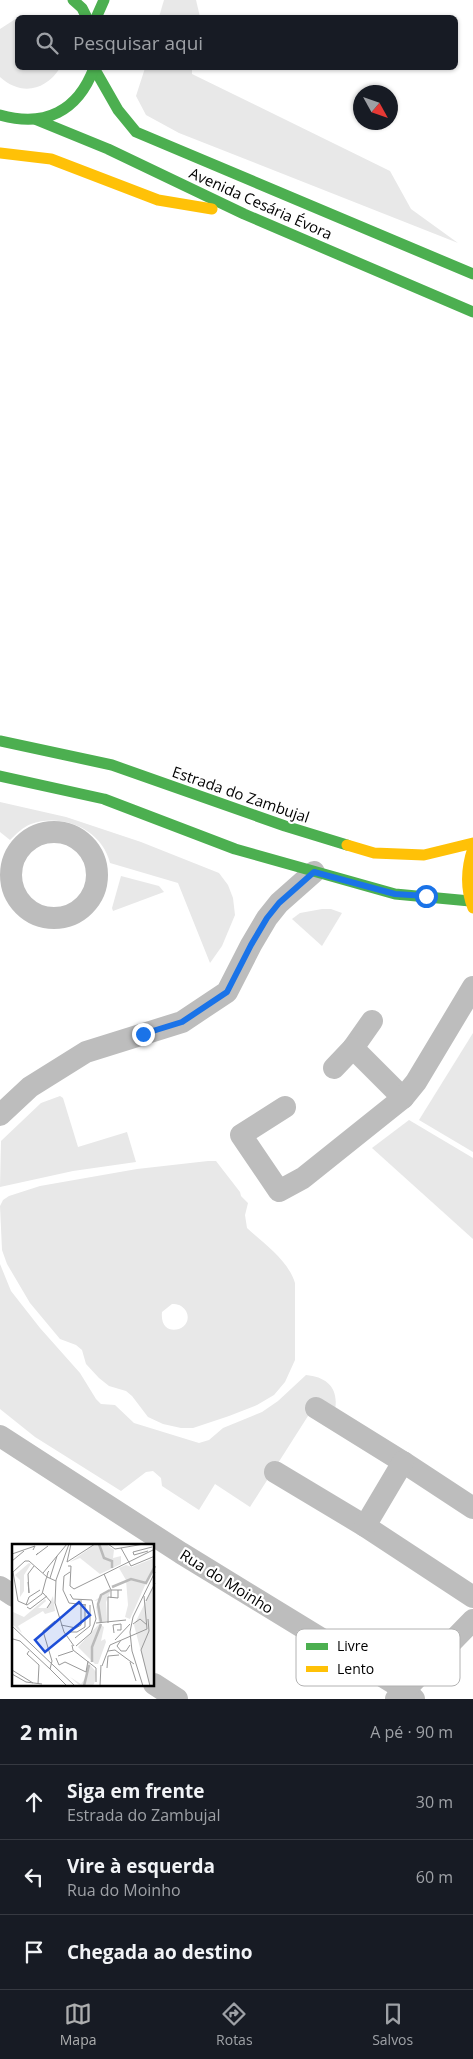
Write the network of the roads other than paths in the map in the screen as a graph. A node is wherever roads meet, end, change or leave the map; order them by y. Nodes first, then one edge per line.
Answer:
1 (73, 0) edge
2 (104, 0) edge
3 (86, 15) edge
4 (97, 15) edge
5 (93, 70) edge
6 (95, 70) edge
7 (0, 115) edge
8 (37, 120) junction
9 (0, 153) edge
10 (244, 214) junction
11 (473, 274) edge
12 (472, 311) edge
13 (0, 741) edge
14 (0, 776) edge
15 (473, 843) edge
16 (473, 848) edge
17 (314, 872) junction
18 (471, 904) edge
19 (473, 987) edge
20 (372, 1020) dead end
21 (353, 1048) junction
22 (334, 1068) dead end
23 (403, 1098) junction
24 (285, 1108) dead end
25 (0, 1115) edge
26 (316, 1408) dead end
27 (0, 1436) edge
28 (403, 1462) junction
29 (275, 1472) dead end
30 (473, 1508) edge
31 (365, 1526) junction
32 (0, 1587) edge
33 (12, 1595) edge
34 (473, 1597) edge
35 (473, 1620) edge
36 (300, 1629) edge
37 (460, 1635) edge
38 (155, 1685) edge
39 (389, 1686) edge
40 (414, 1686) edge
41 (405, 1696) edge
42 (177, 1699) edge

1 - 3 main road
2 - 4 main road
5 - 8 main road
6 - 11 main road, Avenida Cesária Évora
7 - 8 main road
8 - 10 main road, Avenida Cesária Évora
9 - 10 main road
10 - 12 main road, Avenida Cesária Évora
13 - 15 main road, Estrada do Zambujal
14 - 17 main road
16 - 18 main road
17 - 18 main road
17 - 25 street
19 - 23 street
20 - 21 street
21 - 22 street
21 - 23 street
23 - 24 street
26 - 28 street
27 - 36 street, Rua do Moinho
28 - 30 street
28 - 31 street
29 - 31 street
31 - 34 street
32 - 33 street
35 - 37 street
38 - 42 street
39 - 41 street, Rua do Moinho
40 - 41 street

